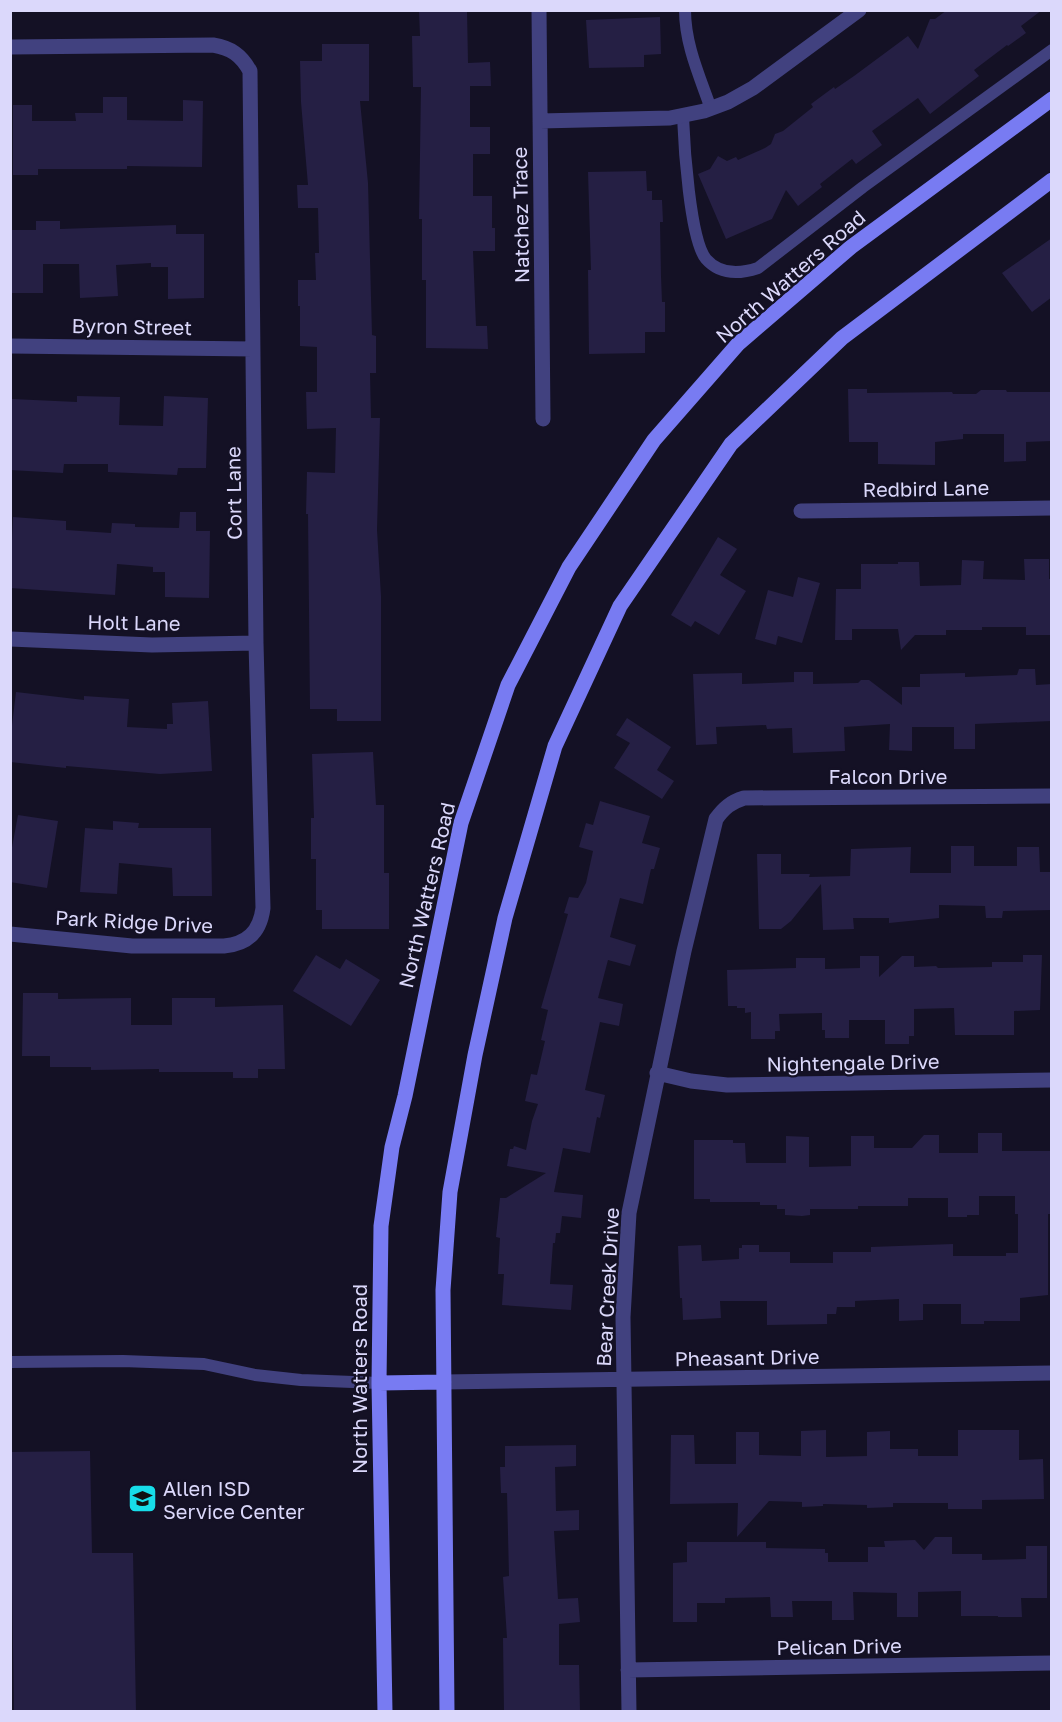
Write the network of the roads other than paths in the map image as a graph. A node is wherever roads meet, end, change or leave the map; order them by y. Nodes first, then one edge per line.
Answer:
1 (539, 10) edge
2 (685, 10) edge
3 (859, 10) edge
4 (10, 47) edge
5 (1052, 50) edge
6 (1052, 99) edge
7 (711, 109) junction
8 (684, 117) junction
9 (540, 121) junction
10 (1052, 180) edge
11 (10, 346) edge
12 (253, 349) junction
13 (543, 419) dead end
14 (1052, 507) edge
15 (801, 511) dead end
16 (10, 639) edge
17 (256, 643) junction
18 (1052, 796) edge
19 (728, 806) joint
20 (10, 934) edge
21 (252, 935) joint
22 (657, 1073) junction
23 (1052, 1080) edge
24 (10, 1362) edge
25 (1052, 1373) edge
26 (624, 1379) junction
27 (444, 1382) junction
28 (379, 1383) junction
29 (1052, 1663) edge
30 (628, 1670) junction
31 (385, 1712) edge
32 (447, 1712) edge
33 (629, 1712) edge

1 - 9 street, Natchez Trace
2 - 7 lane
3 - 7 street
4 - 12 street, Cort Lane
5 - 8 lane
6 - 28 main road, North Watters Road
7 - 8 street
8 - 9 street
9 - 13 street, Natchez Trace
10 - 27 main road
11 - 12 street, Byron Street
12 - 17 street, Cort Lane
14 - 15 street, Redbird Lane
16 - 17 street, Holt Lane
17 - 21 street, Cort Lane
18 - 19 street, Falcon Drive
19 - 22 street, Bear Creek Drive
20 - 21 street, Park Ridge Drive
22 - 23 street, Nightengale Drive
22 - 26 street, Bear Creek Drive
24 - 28 lane
25 - 26 street, Pheasant Drive
26 - 27 street, Pheasant Drive
26 - 30 street, Bear Creek Drive
27 - 28 main road
27 - 32 main road
28 - 31 main road, North Watters Road
29 - 30 street, Pelican Drive
30 - 33 street, Bear Creek Drive

